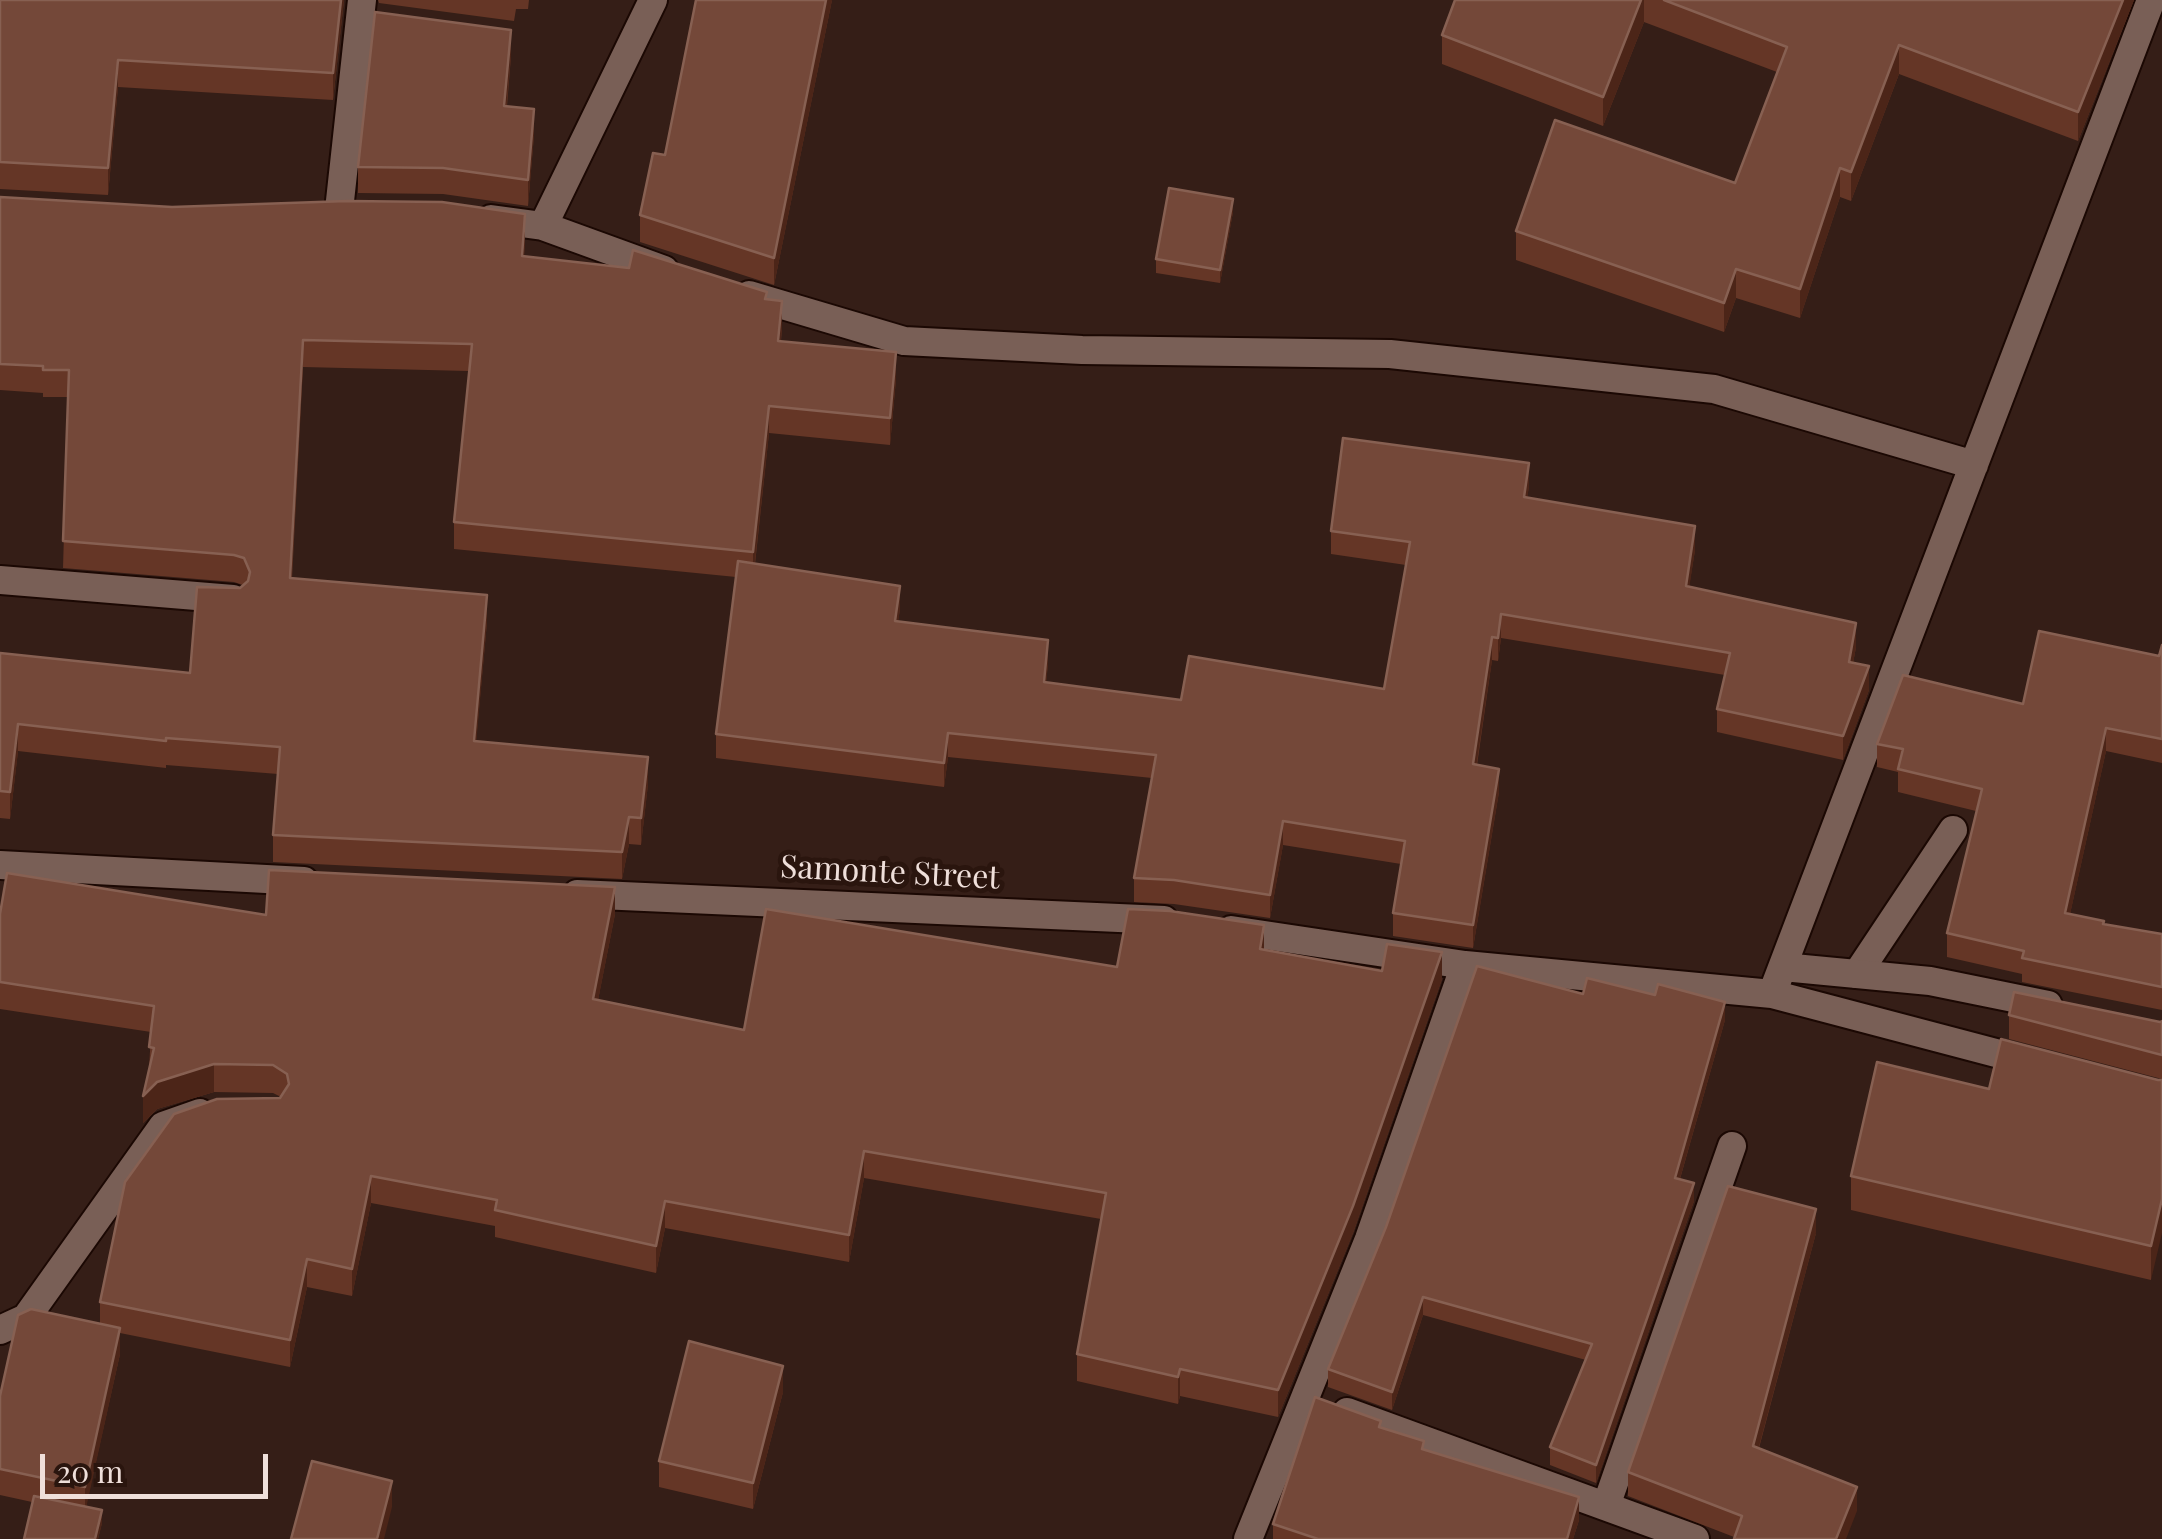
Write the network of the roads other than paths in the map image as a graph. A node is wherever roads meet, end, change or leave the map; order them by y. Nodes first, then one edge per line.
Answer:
1 (654, 0) edge
2 (2151, 0) edge
3 (367, 13) edge
4 (374, 211) edge
5 (460, 215) edge
6 (543, 226) junction
7 (1974, 465) junction
8 (0, 580) edge
9 (233, 599) edge
10 (1953, 830) dead end
11 (0, 865) edge
12 (328, 882) edge
13 (542, 893) edge
14 (1464, 965) junction
15 (1783, 967) junction
16 (1858, 974) junction
17 (1772, 994) junction
18 (2078, 1011) edge
19 (2051, 1068) edge
20 (233, 1109) edge
21 (1732, 1146) dead end
22 (0, 1330) edge
23 (1308, 1398) junction
24 (1606, 1506) junction
25 (1248, 1539) edge
26 (1695, 1539) edge

1 - 6 street
2 - 7 street
3 - 4 street
5 - 6 street
6 - 7 street
7 - 15 street
8 - 9 street
10 - 16 street
11 - 12 street
13 - 14 street, Samonte Street
14 - 17 street, Samonte Street
14 - 23 street
15 - 16 street
15 - 17 street
16 - 18 street
17 - 19 street, Samonte Street
20 - 22 street
21 - 24 street
23 - 24 street
23 - 25 street
24 - 26 street

